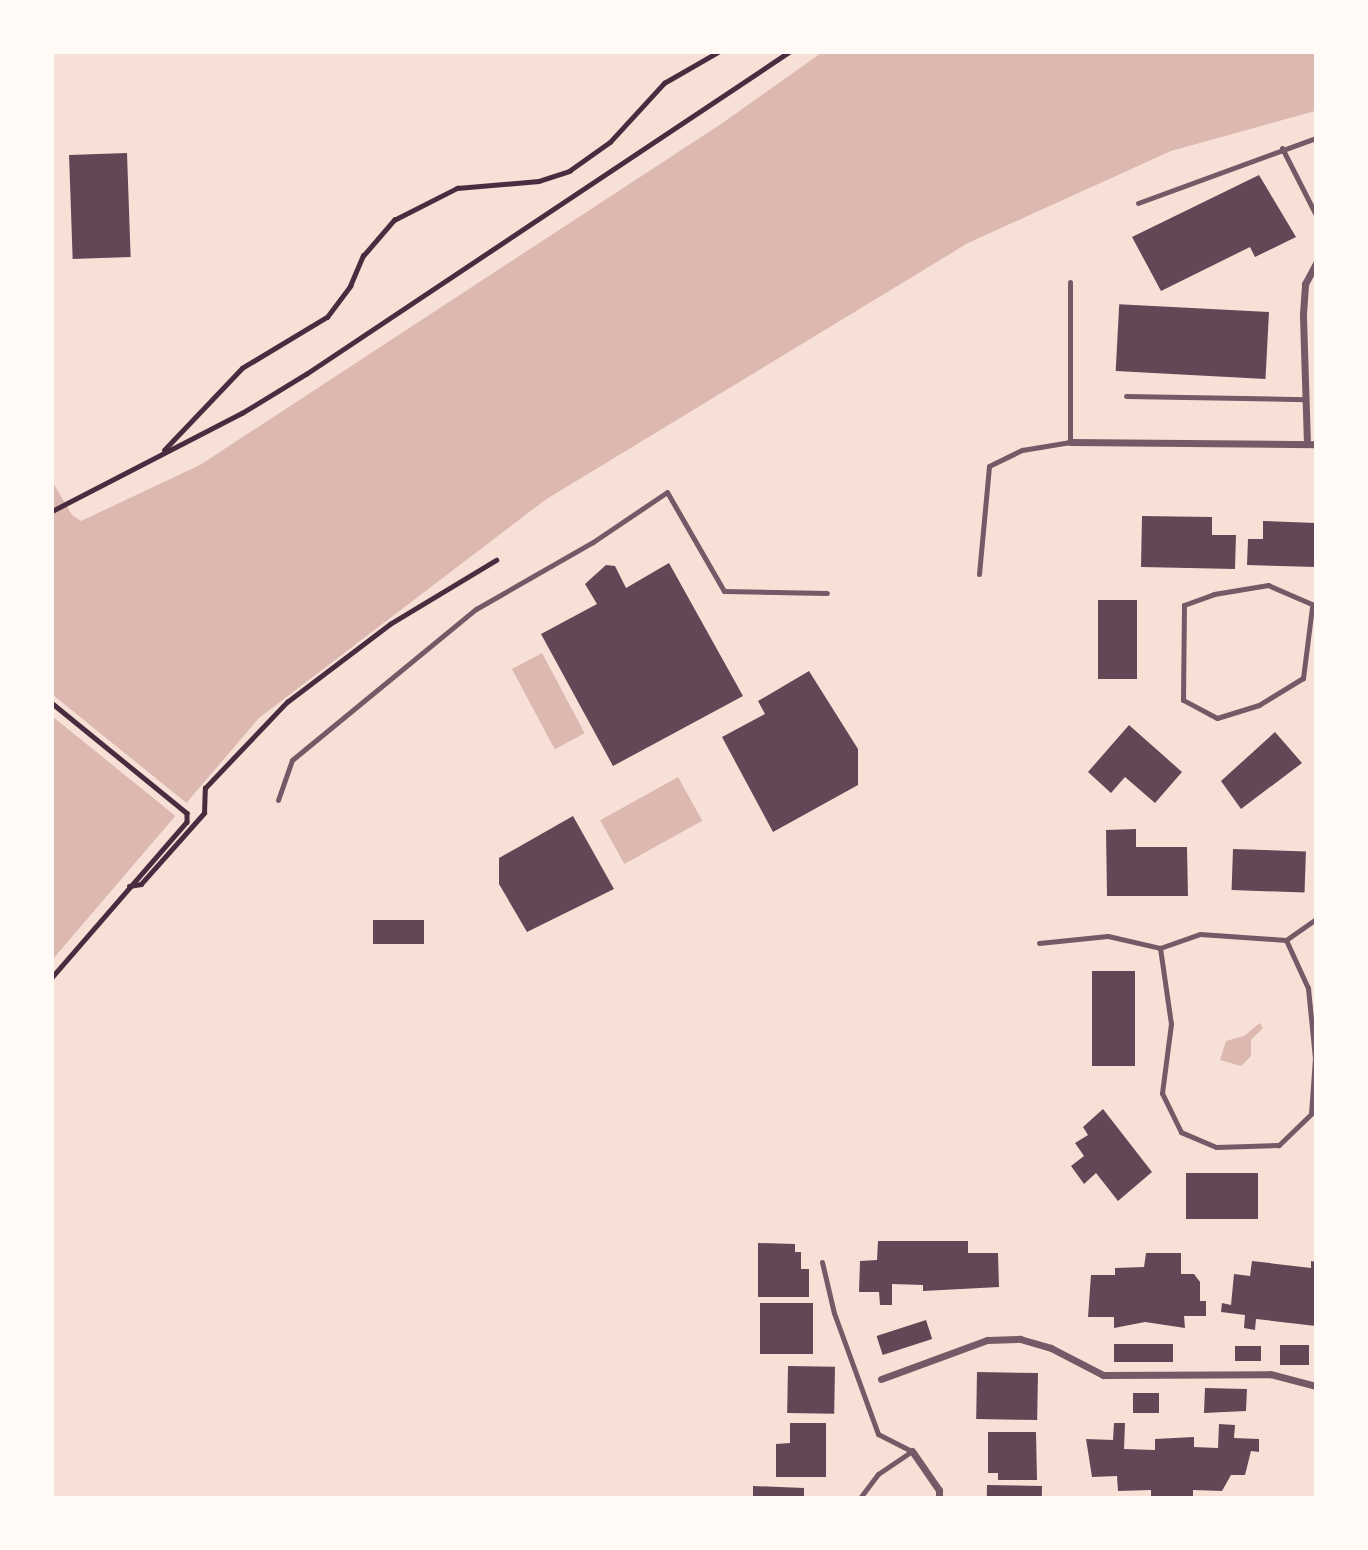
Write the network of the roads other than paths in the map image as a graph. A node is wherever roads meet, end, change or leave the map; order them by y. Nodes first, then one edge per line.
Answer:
1 (1315, 138) edge
2 (1282, 148) junction
3 (1138, 203) dead end
4 (1315, 215) edge
5 (1315, 263) edge
6 (1070, 282) dead end
7 (1126, 396) dead end
8 (1315, 399) edge
9 (1306, 400) junction
10 (1070, 442) junction
11 (1311, 444) edge
12 (979, 574) dead end
13 (827, 593) dead end
14 (1314, 606) edge
15 (278, 800) dead end
16 (1315, 919) edge
17 (1286, 940) junction
18 (1039, 943) dead end
19 (1160, 948) junction
20 (822, 1262) dead end
21 (881, 1378) dead end
22 (1315, 1386) edge
23 (912, 1451) junction
24 (860, 1497) edge
25 (939, 1497) edge

1 - 2 lane
2 - 3 lane
2 - 4 lane
5 - 9 street
6 - 10 lane
7 - 9 lane
8 - 9 street
9 - 11 street
10 - 11 street
10 - 12 lane
13 - 15 lane
14 - 14 lane
16 - 17 lane
17 - 19 lane
17 - 19 lane
18 - 19 lane
20 - 23 lane
21 - 22 street
23 - 24 lane
23 - 25 street

